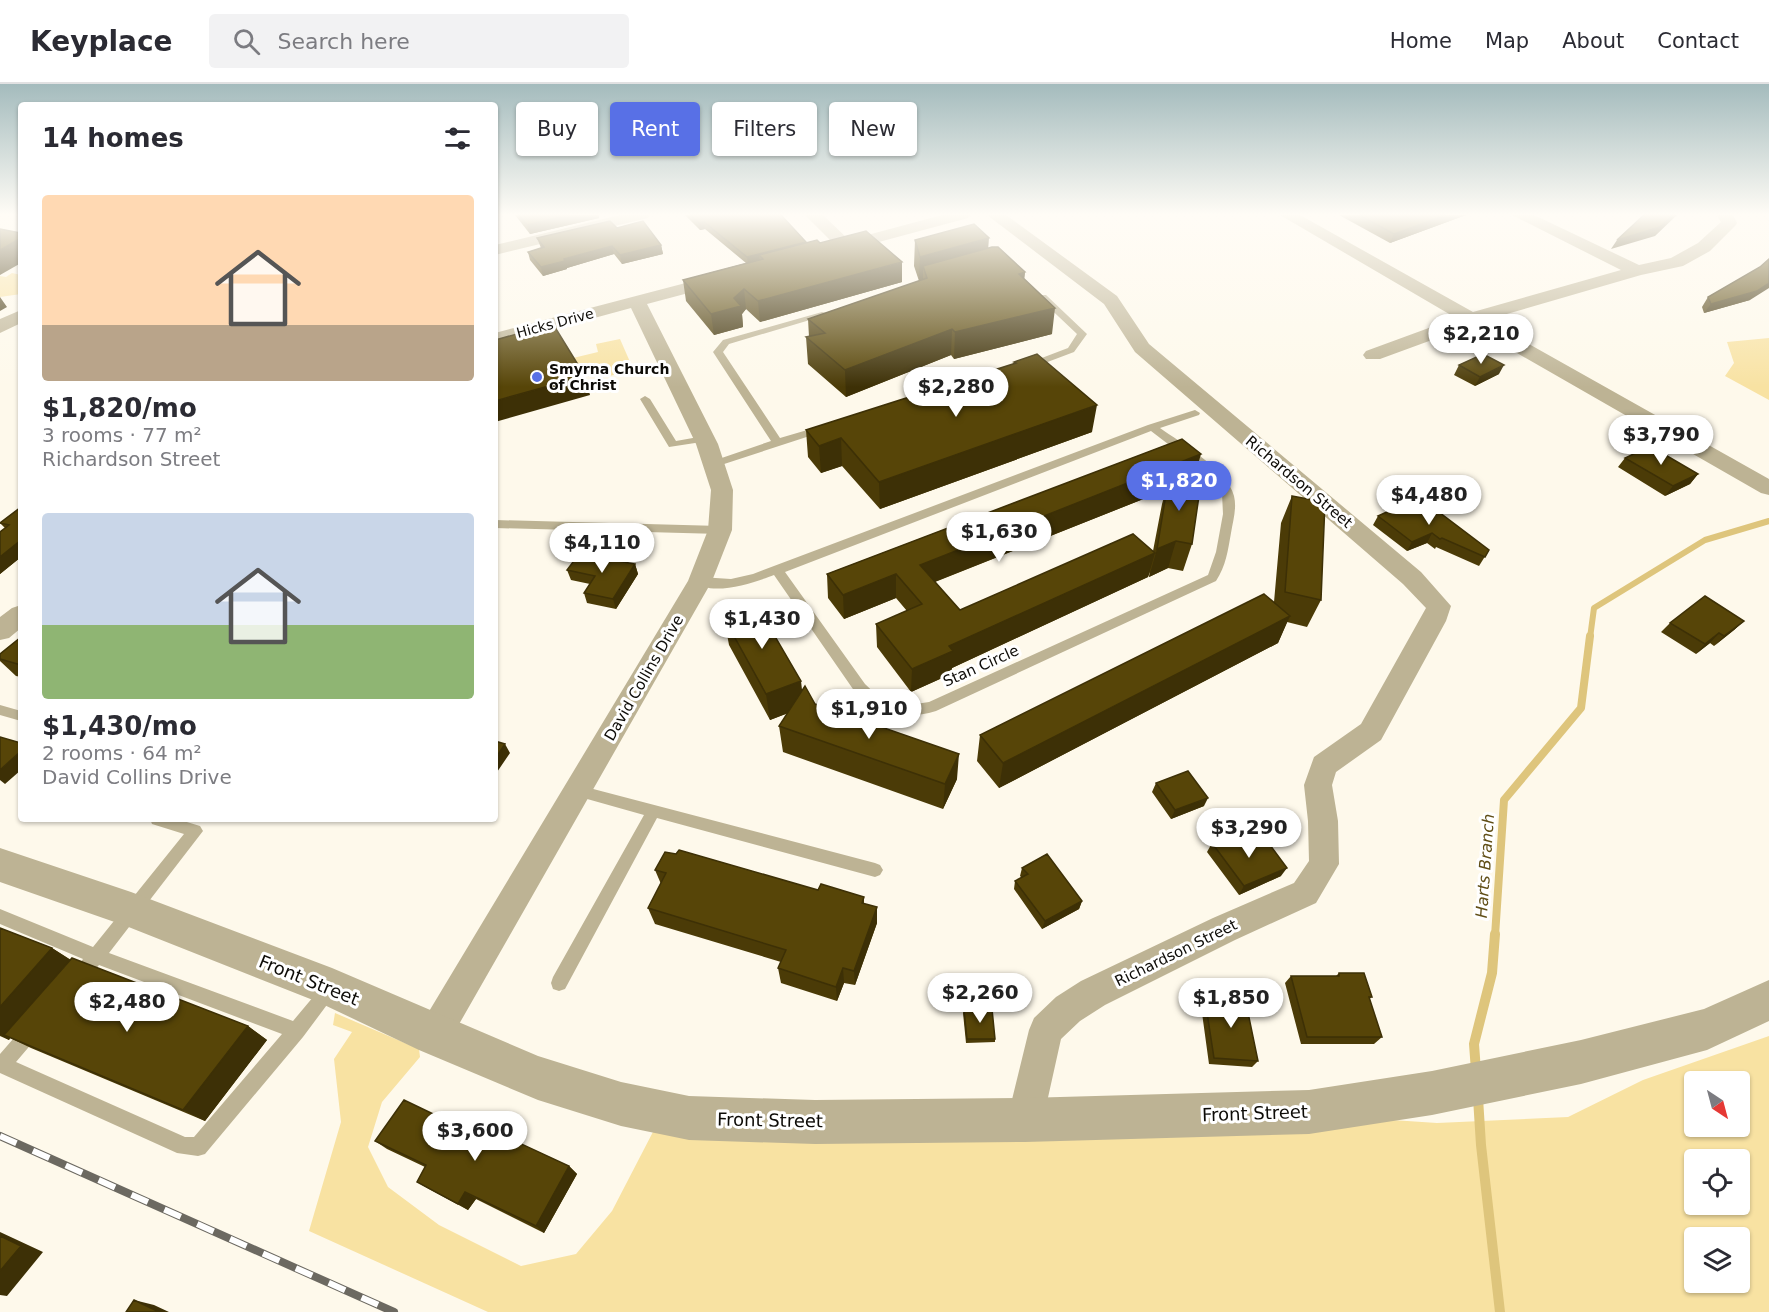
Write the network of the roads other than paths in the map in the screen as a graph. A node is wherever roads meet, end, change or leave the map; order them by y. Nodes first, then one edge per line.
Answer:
1 (1073, 272) edge
2 (1390, 272) edge
3 (1633, 272) edge
4 (735, 275) edge
5 (1032, 286) edge
6 (636, 301) junction
7 (840, 310) edge
8 (18, 317) edge
9 (1474, 319) junction
10 (0, 327) edge
11 (498, 338) edge
12 (1373, 355) dead end
13 (1017, 370) edge
14 (645, 399) dead end
15 (1195, 413) dead end
16 (834, 425) edge
17 (1152, 427) junction
18 (704, 439) junction
19 (777, 442) junction
20 (714, 464) junction
21 (1769, 488) edge
22 (498, 524) edge
23 (720, 530) junction
24 (777, 570) junction
25 (700, 581) junction
26 (18, 616) edge
27 (0, 631) edge
28 (0, 710) edge
29 (18, 715) edge
30 (578, 791) junction
31 (654, 810) junction
32 (166, 822) edge
33 (0, 865) edge
34 (875, 870) dead end
35 (131, 910) junction
36 (0, 916) edge
37 (96, 956) junction
38 (559, 983) dead end
39 (332, 988) junction
40 (67, 989) edge
41 (1769, 1000) edge
42 (46, 1014) edge
43 (297, 1031) junction
44 (434, 1035) junction
45 (1, 1064) edge
46 (1025, 1120) junction

1 - 46 street, Richardson Street
2 - 9 street
3 - 9 street
4 - 6 street, Hicks Drive
5 - 13 lane
6 - 11 street, Hicks Drive
6 - 18 street, David Collins Drive
7 - 19 lane
8 - 10 street
9 - 12 street
9 - 21 street
14 - 18 lane
15 - 17 lane
16 - 19 lane
17 - 24 lane
17 - 24 lane, Stan Circle
18 - 20 street, David Collins Drive
19 - 20 lane
20 - 23 street, David Collins Drive
22 - 23 lane
23 - 25 street, David Collins Drive
24 - 25 lane
25 - 30 street, David Collins Drive
26 - 27 street
28 - 29 lane
30 - 31 lane
30 - 44 street, David Collins Drive
31 - 34 lane
31 - 38 lane
32 - 35 lane
33 - 35 street, Front Street
35 - 37 lane
35 - 39 street, Front Street
36 - 37 lane
37 - 40 lane
37 - 43 lane
39 - 43 lane
39 - 44 street, Front Street
41 - 46 street, Front Street
42 - 45 lane
43 - 45 lane
44 - 46 street, Front Street

